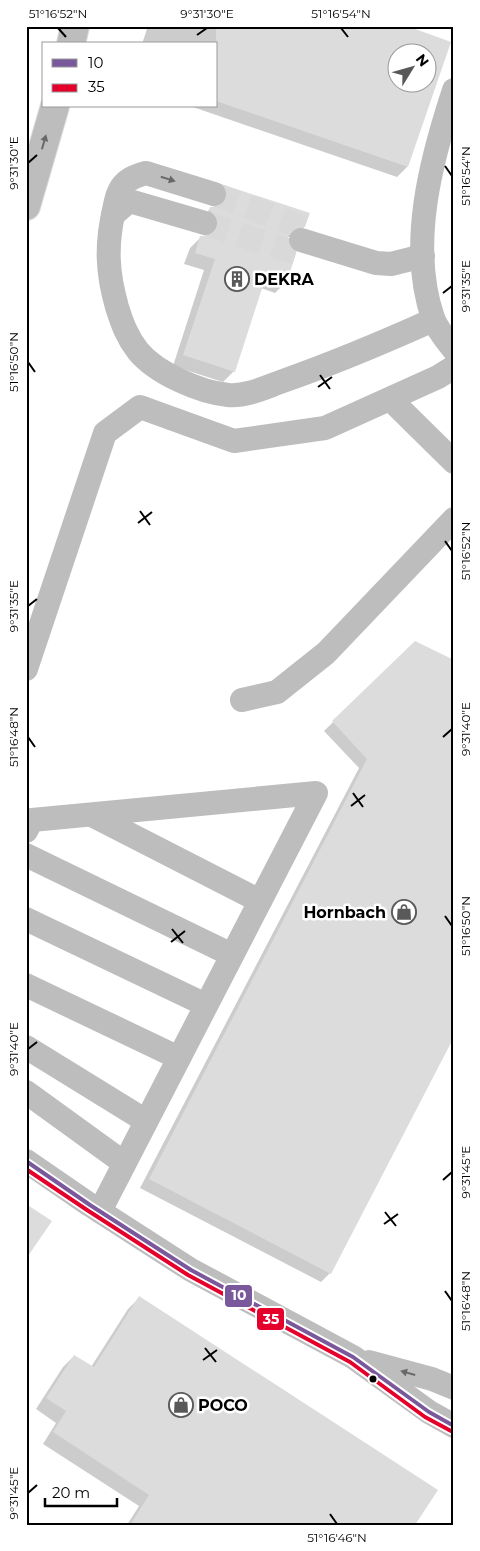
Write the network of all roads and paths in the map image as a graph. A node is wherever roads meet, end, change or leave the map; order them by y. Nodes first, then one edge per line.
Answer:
1 (75, 26) edge
2 (71, 42) edge
3 (454, 90) edge
4 (54, 108) edge
5 (118, 198) junction
6 (26, 206) edge
7 (301, 240) tunnel mouth
8 (423, 256) junction
9 (433, 320) junction
10 (454, 350) edge
11 (454, 367) edge
12 (390, 399) junction
13 (454, 462) edge
14 (454, 519) edge
15 (26, 669) edge
16 (242, 700) dead end
17 (92, 815) junction
18 (26, 831) edge
19 (26, 855) edge
20 (260, 901) junction
21 (26, 919) edge
22 (232, 956) junction
23 (26, 985) edge
24 (206, 1005) junction
25 (26, 1047) edge
26 (179, 1058) junction
27 (26, 1092) edge
28 (146, 1121) junction
29 (124, 1163) junction
30 (29, 1169) edge
31 (100, 1211) junction
32 (353, 1358) junction
33 (443, 1377) edge
34 (454, 1388) edge
35 (454, 1426) edge

1 - 2 highway
3 - 8 street
6 -> 4 highway
5 -> 5 street
5 - 9 street
7 - 8 street
8 - 9 street
9 - 10 street
11 - 12 street
12 - 13 street
12 - 15 street
14 - 16 street
17 - 18 street
17 - 20 street
17 - 20 street
19 - 22 street
20 - 22 street
21 - 24 street
22 - 24 street
23 - 26 street
24 - 26 street
25 - 28 street
26 - 28 street
27 - 29 street
28 - 29 street
29 - 31 street
30 - 31 street
31 - 32 street
33 -> 32 street
32 - 35 street
33 - 34 street

